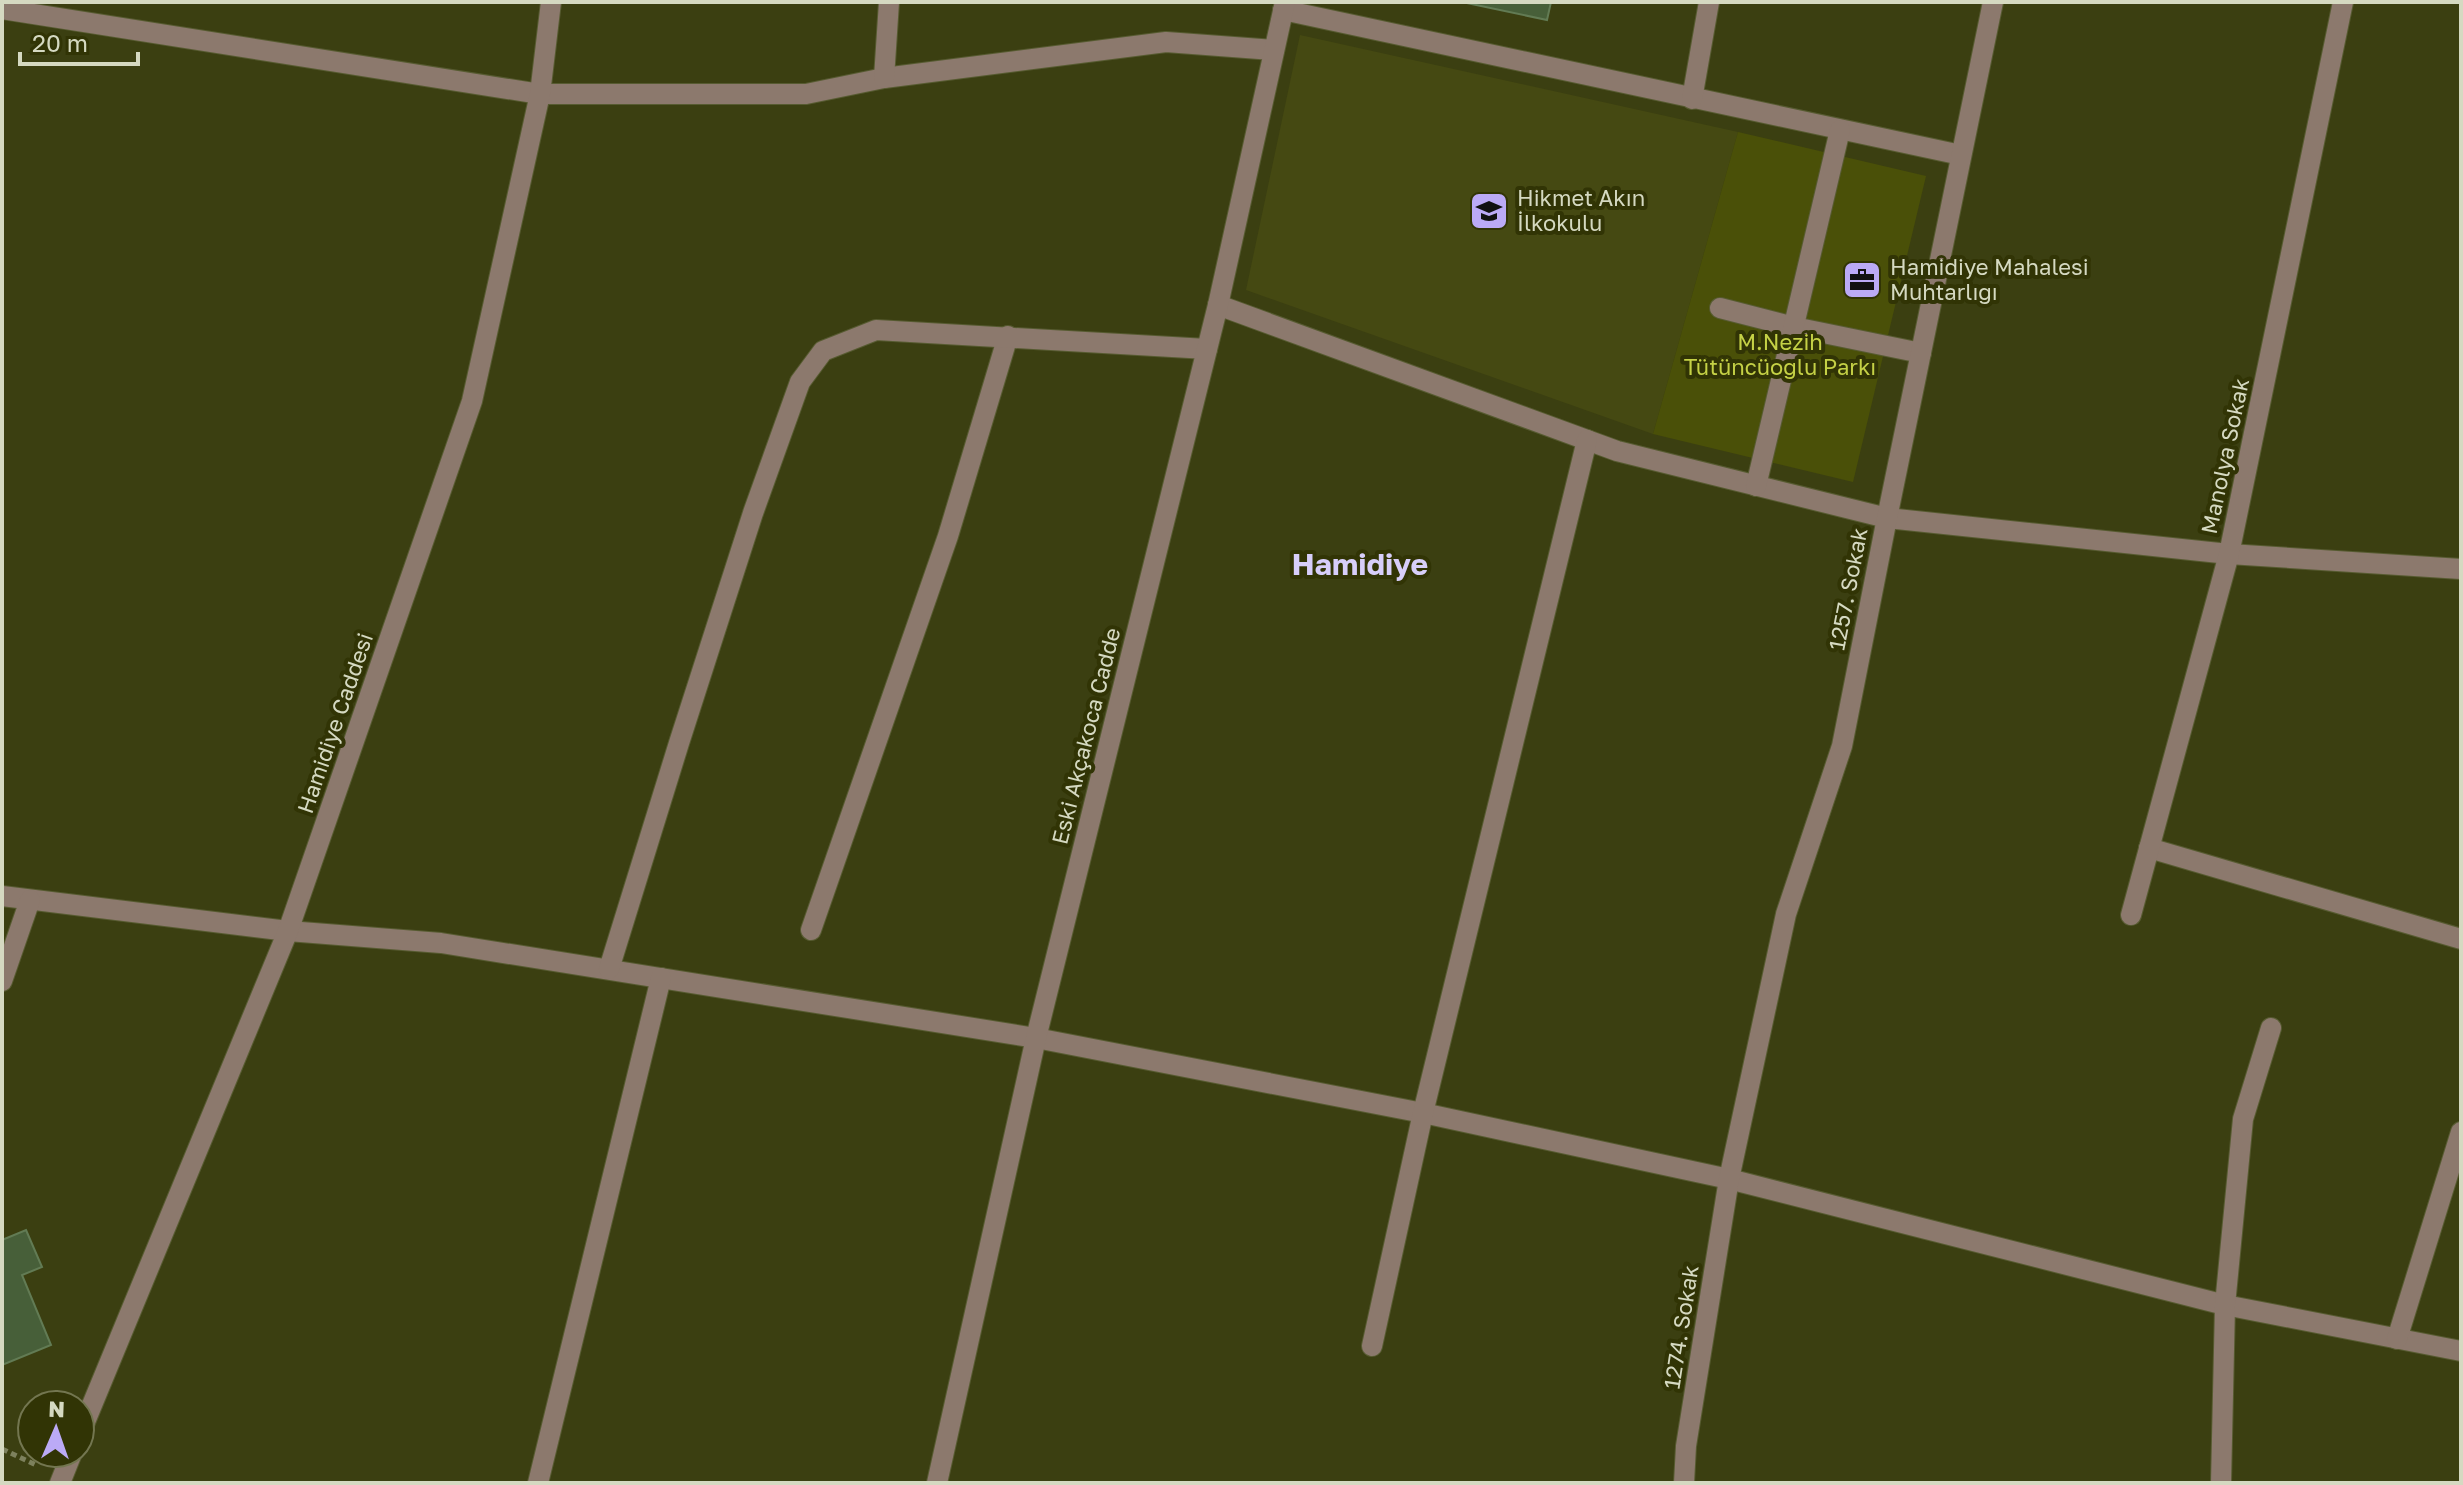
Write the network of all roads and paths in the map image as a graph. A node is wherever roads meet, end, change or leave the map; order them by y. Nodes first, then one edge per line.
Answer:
1 (551, 2) edge
2 (889, 2) edge
3 (1709, 2) edge
4 (1993, 2) edge
5 (2343, 2) edge
6 (1284, 6) edge
7 (2, 9) edge
8 (1274, 50) junction
9 (884, 78) junction
10 (540, 94) junction
11 (1692, 99) junction
12 (1840, 130) junction
13 (1961, 155) junction
14 (1218, 305) junction
15 (1720, 308) dead end
16 (1794, 327) junction
17 (1008, 336) junction
18 (1207, 349) junction
19 (1921, 353) junction
20 (1587, 440) junction
21 (1756, 486) junction
22 (1887, 518) junction
23 (2229, 554) junction
24 (2461, 569) edge
25 (2149, 848) junction
26 (2, 896) edge
27 (30, 900) junction
28 (2131, 915) dead end
29 (811, 930) dead end
30 (288, 931) junction
31 (2461, 939) edge
32 (609, 969) junction
33 (661, 978) junction
34 (2, 981) edge
35 (2271, 1028) dead end
36 (1036, 1038) junction
37 (1423, 1113) junction
38 (2461, 1132) edge
39 (1729, 1179) junction
40 (2225, 1305) junction
41 (2397, 1339) junction
42 (1372, 1346) dead end
43 (2461, 1351) edge
44 (96, 1395) edge
45 (538, 1483) edge
46 (937, 1483) edge
47 (1684, 1483) edge
48 (2221, 1483) edge

1 - 10 street, Hamidiye Caddesi
2 - 9 street
3 - 11 street
4 - 13 street, 1257. Sokak
5 - 23 street, Manolya Sokak
6 - 8 street, Eski Akçakoca Cadde
6 - 11 street
7 - 10 street
8 - 9 street
8 - 14 street, Eski Akçakoca Cadde
9 - 10 street
10 - 30 street, Hamidiye Caddesi
11 - 12 street
12 - 13 street
12 - 16 street
13 - 19 street, 1257. Sokak
14 - 18 street, Eski Akçakoca Cadde
14 - 20 street
15 - 16 street
16 - 19 street
16 - 21 street
17 - 18 street
17 - 29 street
17 - 32 street
18 - 36 street, Eski Akçakoca Cadde
19 - 22 street, 1257. Sokak
20 - 21 street
20 - 37 street
21 - 22 street
22 - 23 street
22 - 39 street, 1257. Sokak
23 - 24 street
23 - 25 street, Manolya Sokak
25 - 28 street, Manolya Sokak
25 - 31 street
26 - 27 street
27 - 30 street
27 - 34 street
30 - 32 street
30 - 44 street, Hamidiye Caddesi
32 - 33 street
33 - 36 street
33 - 45 street
35 - 40 street
36 - 37 street
36 - 46 street, Eski Akçakoca Cadde
37 - 39 street
37 - 42 street
38 - 41 street
39 - 40 street
39 - 47 street, 1274. Sokak
40 - 41 street
40 - 48 street
41 - 43 street

